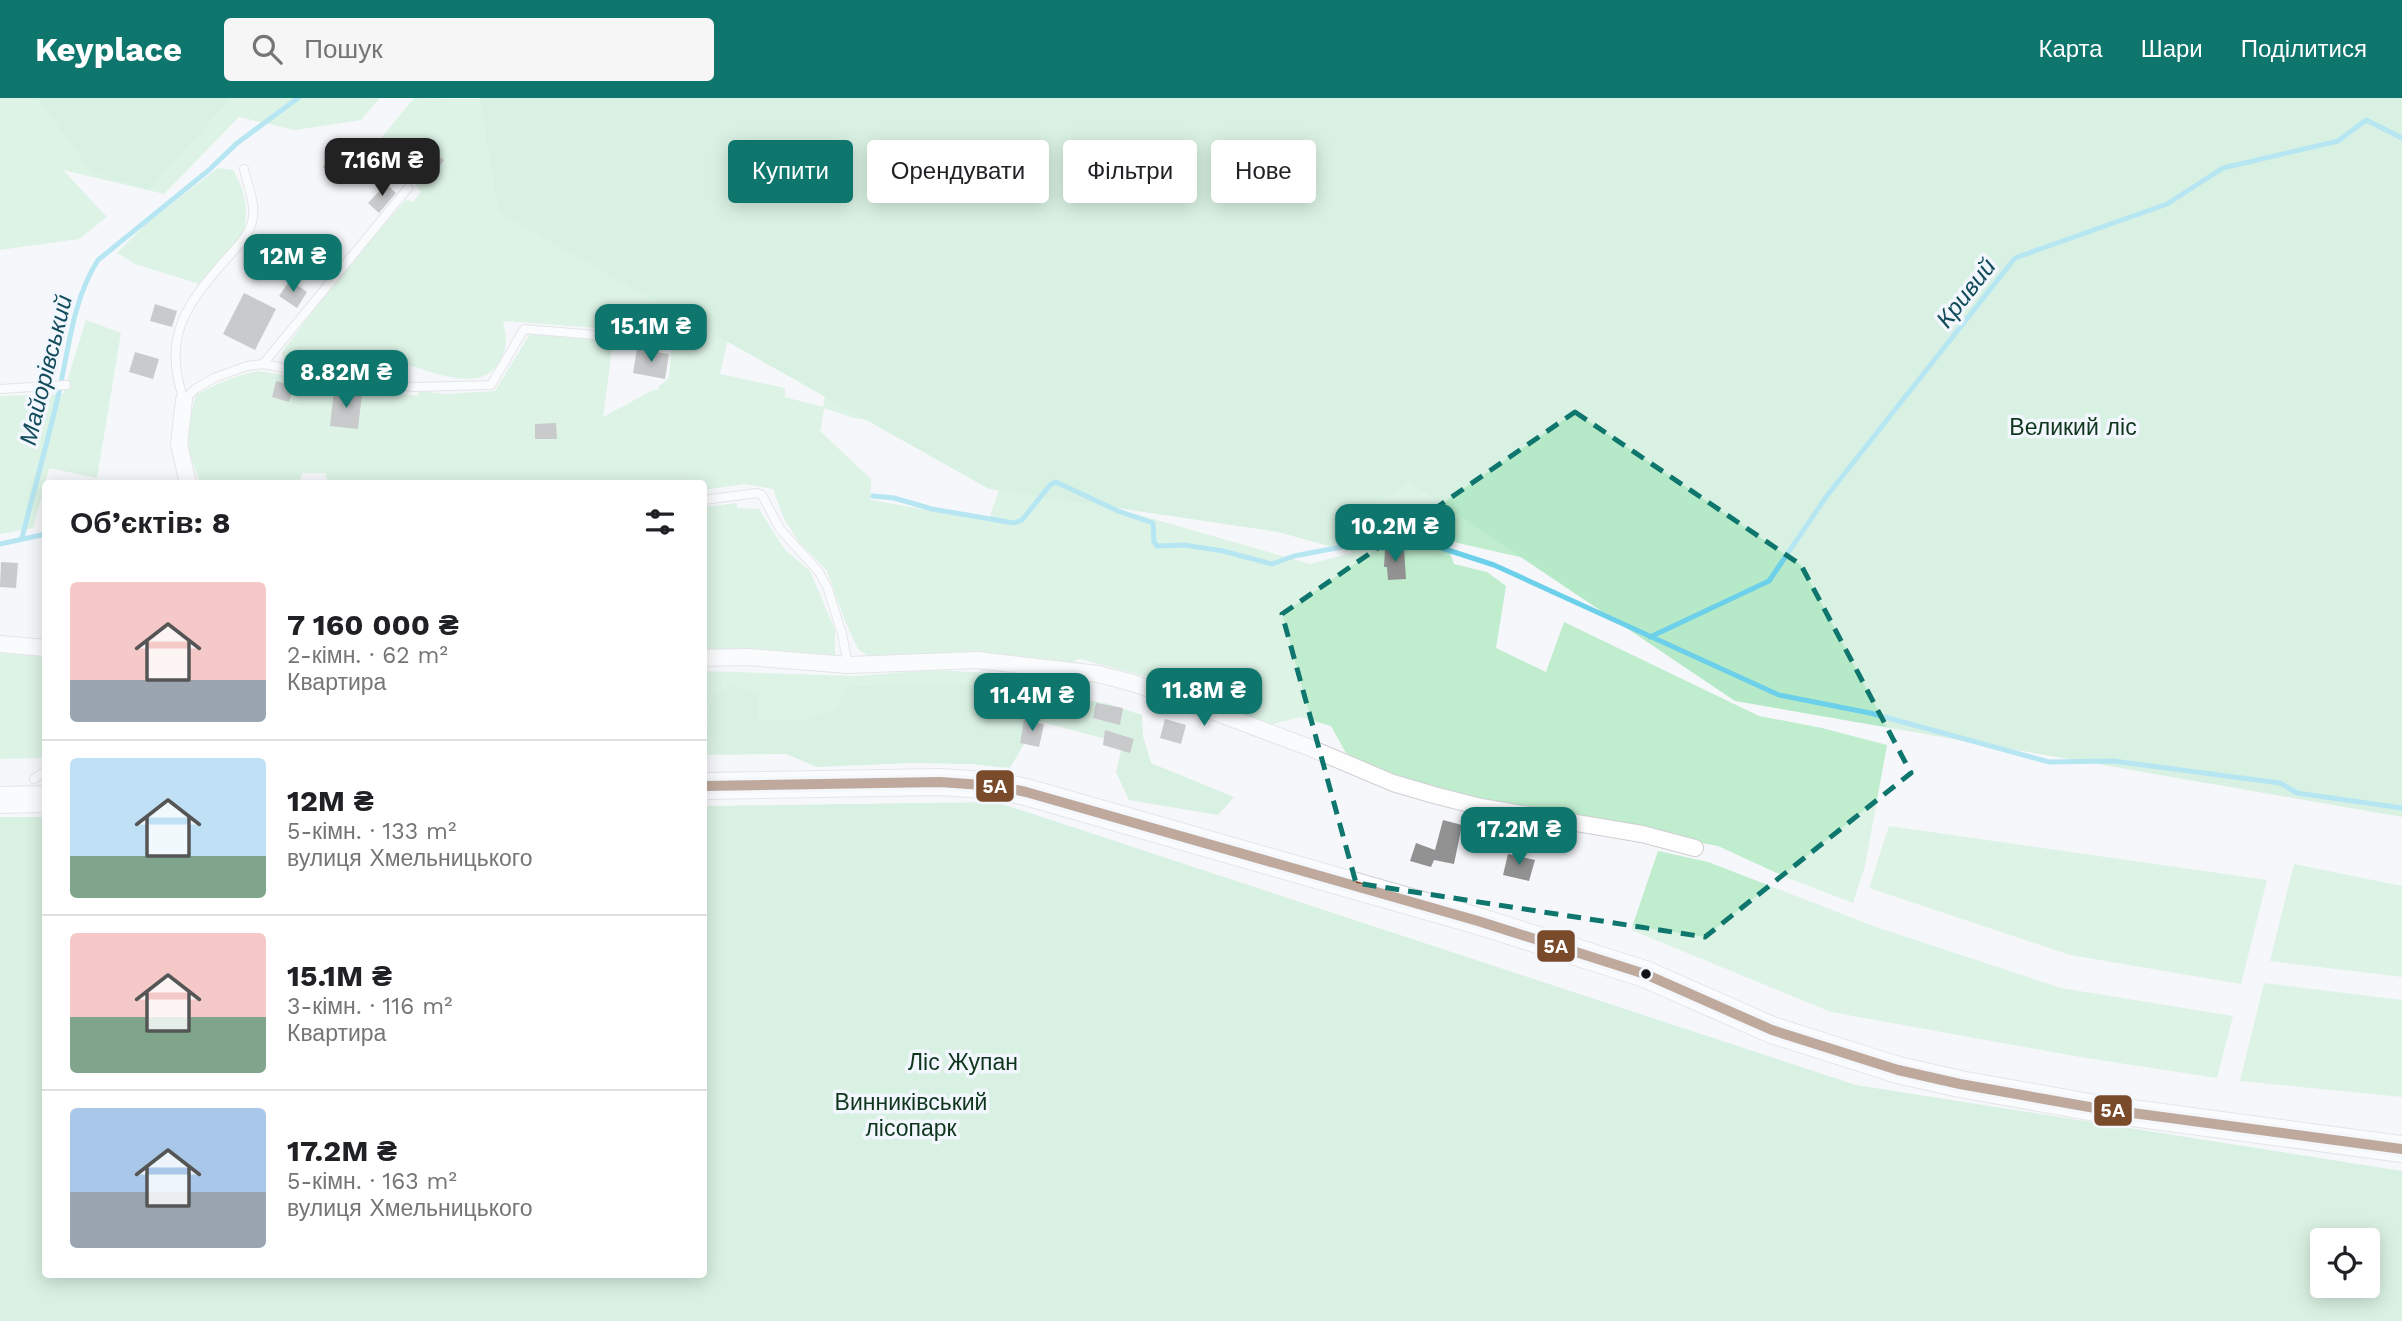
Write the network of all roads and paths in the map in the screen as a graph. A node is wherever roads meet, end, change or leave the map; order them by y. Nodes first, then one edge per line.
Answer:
1 (244, 169) dead end
2 (408, 188) dead end
3 (667, 341) dead end
4 (263, 364) junction
5 (63, 385) dead end
6 (0, 390) edge
7 (184, 400) junction
8 (187, 480) edge
9 (707, 500) edge
10 (0, 644) edge
11 (42, 648) edge
12 (707, 658) edge
13 (848, 665) junction
14 (707, 786) edge
15 (40, 789) edge
16 (0, 800) edge
17 (1695, 848) dead end
18 (2402, 1149) edge

1 - 7 lane
2 - 4 lane
3 - 4 lane
4 - 7 lane
5 - 6 lane
7 - 8 street
9 - 13 lane
10 - 11 street
12 - 13 street
13 - 17 street
14 - 18 main road
15 - 16 main road

